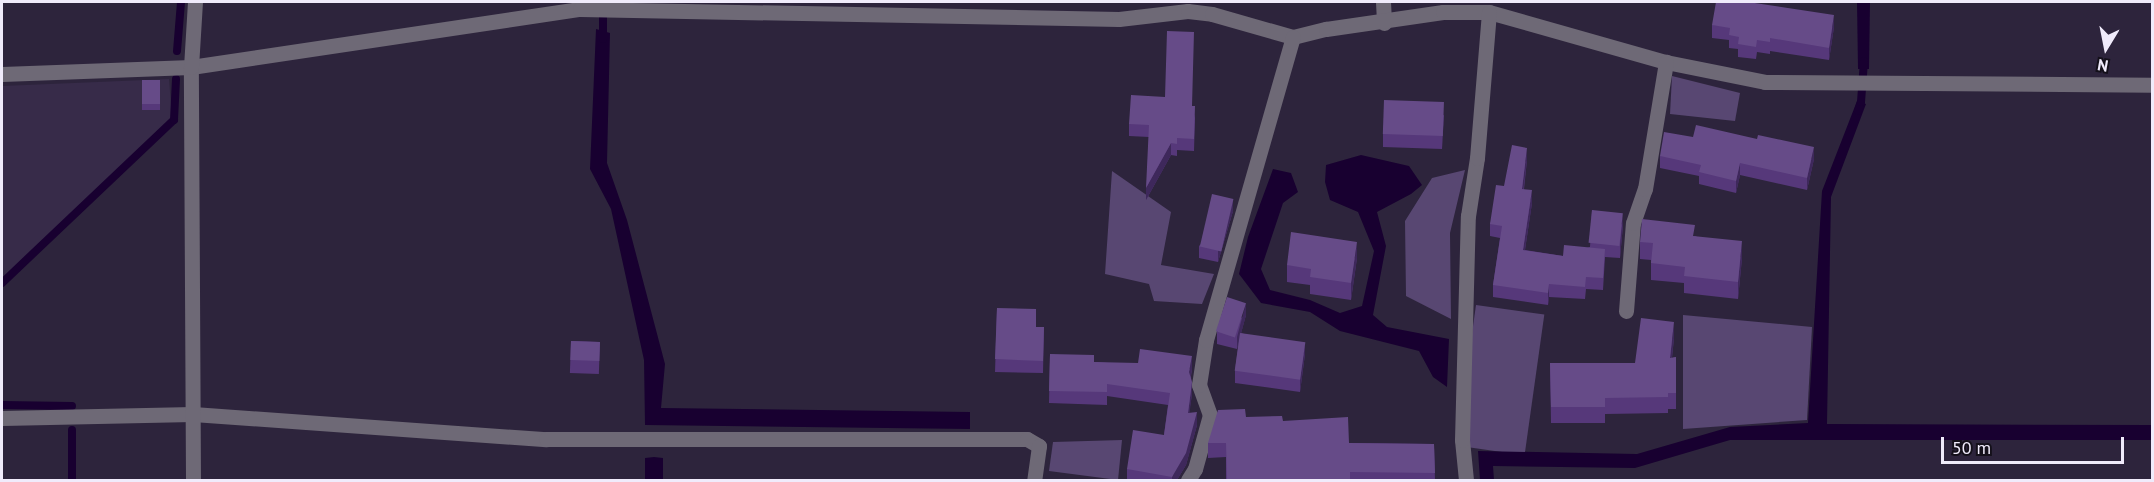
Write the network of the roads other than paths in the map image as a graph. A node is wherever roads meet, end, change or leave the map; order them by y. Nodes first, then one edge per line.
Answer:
1 (195, 2) edge
2 (1383, 2) edge
3 (585, 6) edge
4 (1489, 12) junction
5 (1384, 22) junction
6 (1293, 37) junction
7 (1666, 62) junction
8 (191, 67) junction
9 (2, 74) edge
10 (2152, 85) edge
11 (1626, 311) dead end
12 (193, 414) junction
13 (2, 418) edge
14 (193, 480) edge
15 (1034, 480) edge
16 (1188, 480) edge
17 (1466, 480) edge

1 - 8 street
2 - 5 street
3 - 6 street
3 - 8 street
4 - 5 street
4 - 7 street
4 - 17 street
5 - 6 street
6 - 16 street
7 - 10 street
7 - 11 street
8 - 9 street
8 - 12 street
12 - 13 street
12 - 14 street
12 - 15 street

